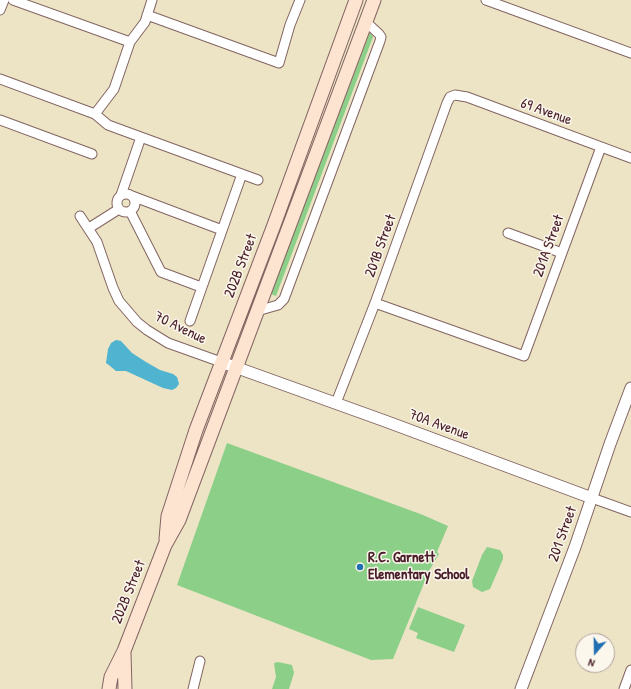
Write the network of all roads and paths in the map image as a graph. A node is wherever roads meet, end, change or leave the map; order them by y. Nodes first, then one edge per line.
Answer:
1 (4, 0) edge
2 (13, 0) edge
3 (152, 0) edge
4 (300, 0) edge
5 (356, 0) edge
6 (374, 0) edge
7 (486, 0) edge
8 (0, 10) edge
9 (147, 15) junction
10 (366, 22) junction
11 (130, 42) junction
12 (631, 53) edge
13 (0, 79) edge
14 (450, 97) joint
15 (95, 114) junction
16 (0, 120) edge
17 (141, 137) junction
18 (601, 147) junction
19 (92, 154) dead end
20 (631, 158) edge
21 (242, 174) junction
22 (258, 180) dead end
23 (121, 195) junction
24 (132, 196) junction
25 (119, 209) junction
26 (130, 211) junction
27 (80, 216) dead end
28 (89, 228) junction
29 (222, 230) junction
30 (508, 233) dead end
31 (562, 253) junction
32 (201, 287) junction
33 (375, 303) junction
34 (257, 311) junction
35 (190, 321) dead end
36 (221, 362) junction
37 (236, 367) junction
38 (631, 388) edge
39 (336, 403) junction
40 (592, 498) junction
41 (631, 512) edge
42 (165, 545) junction
43 (124, 651) junction
44 (200, 661) dead end
45 (631, 670) edge
46 (109, 689) edge
47 (125, 689) edge
48 (193, 689) edge
49 (521, 689) edge
50 (624, 689) edge

1 - 8 street
2 - 11 street
3 - 9 street
4 - 9 street
5 - 36 main road, 202B Street
6 - 10 main road, 202B Street
7 - 12 street
9 - 11 street
10 - 34 main road, 202B Street
10 - 34 street
11 - 15 street
13 - 15 street
14 - 18 street, 69 Avenue
14 - 33 street, 201B Street
15 - 17 street
16 - 19 street
17 - 21 street
17 - 23 street
18 - 20 street, 69 Avenue
18 - 31 street, 201A Street
21 - 22 street
21 - 29 street
23 - 24 street
23 - 25 street
24 - 26 street
24 - 29 street
25 - 26 street
25 - 28 street
26 - 32 street
27 - 28 street, 70 Avenue
28 - 36 street, 70 Avenue
29 - 32 street
30 - 31 street
31 - 33 street, 201A Street
32 - 35 street
33 - 39 street, 201B Street
34 - 37 main road, 202B Street
36 - 37 street, 70 Avenue
36 - 42 main road, 202B Street
37 - 39 street, 70A Avenue
37 - 42 main road, 202B Street
38 - 40 street, 201 Street
39 - 40 street, 70A Avenue
40 - 41 street, 70A Avenue
40 - 49 street, 201 Street
42 - 43 main road, 202B Street
43 - 46 main road, 202B Street
43 - 47 main road, 202B Street
44 - 48 street
45 - 50 street

